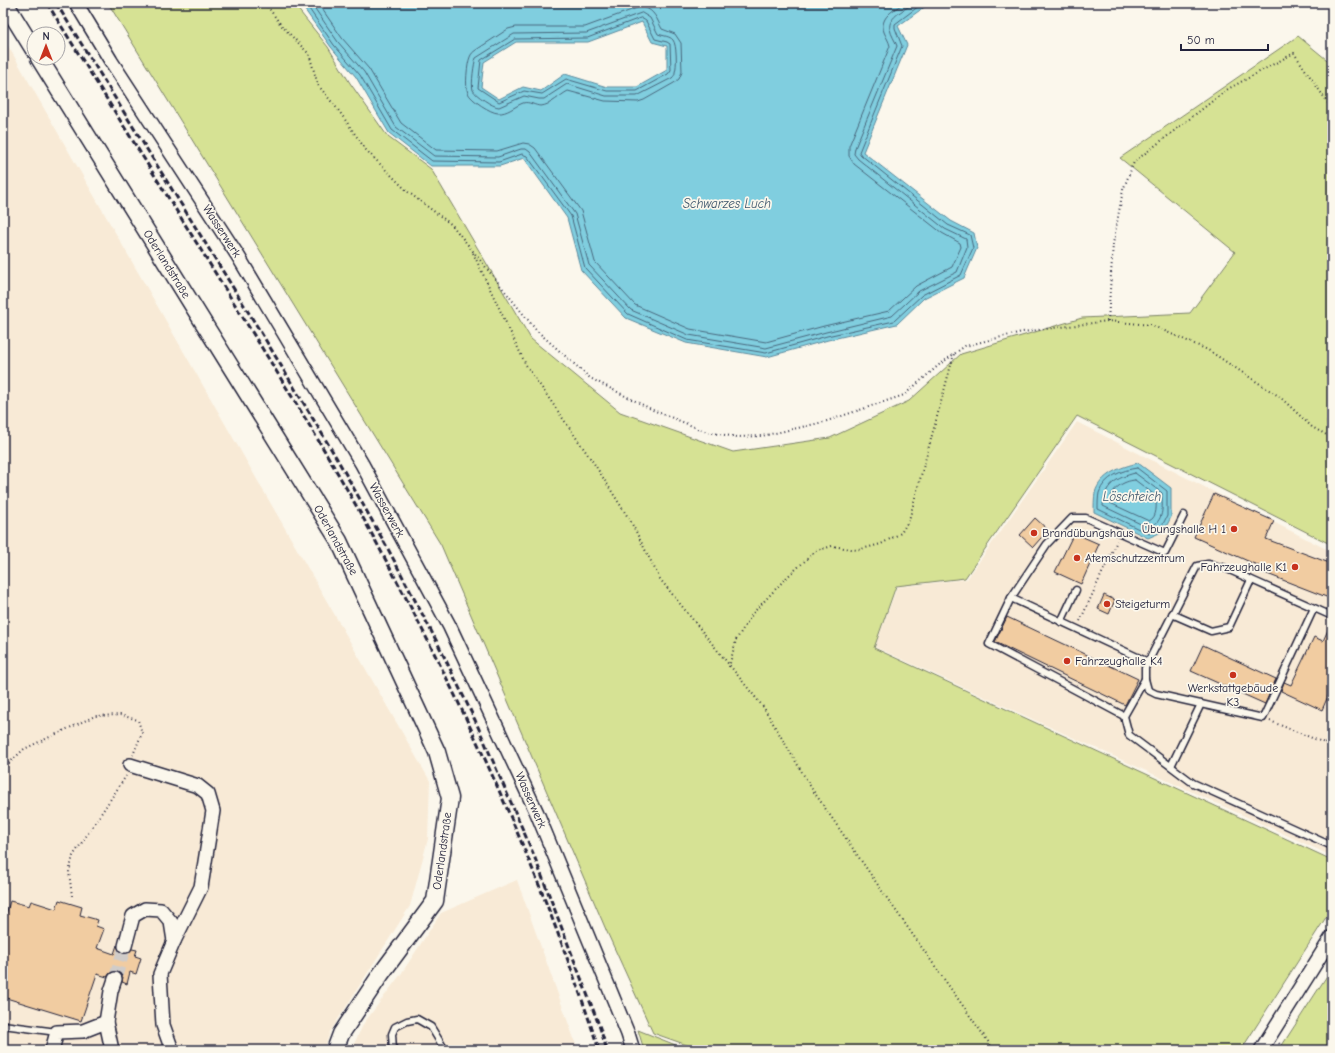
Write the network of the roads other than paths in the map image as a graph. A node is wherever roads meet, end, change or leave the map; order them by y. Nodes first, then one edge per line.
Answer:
1 (5, 3) edge
2 (76, 3) edge
3 (26, 37) edge
4 (44, 66) edge
5 (1184, 515) dead end
6 (1251, 580) junction
7 (1076, 590) dead end
8 (1011, 598) junction
9 (1314, 608) junction
10 (1172, 614) junction
11 (1332, 616) edge
12 (1061, 622) junction
13 (1148, 662) junction
14 (1145, 679) junction
15 (1201, 704) junction
16 (1124, 716) junction
17 (130, 765) road end
18 (1171, 766) junction
19 (1332, 846) edge
20 (1332, 936) edge
21 (174, 941) junction
22 (125, 946) tunnel mouth
23 (115, 980) tunnel mouth
24 (106, 1022) junction
25 (3, 1025) edge
26 (57, 1032) junction
27 (52, 1050) edge
28 (112, 1050) edge
29 (172, 1050) edge
30 (335, 1050) edge
31 (393, 1050) edge
32 (444, 1050) edge
33 (633, 1050) edge
34 (1261, 1050) edge

1 - 3 street
2 - 33 street, Wasserwerk
4 - 30 street, Oderlandstraße
5 - 8 lane
6 - 9 lane
6 - 10 lane
6 - 10 lane
7 - 12 lane
8 - 12 lane
8 - 16 lane
9 - 11 lane
9 - 15 lane
10 - 13 lane
12 - 13 lane
13 - 14 lane
14 - 15 lane
14 - 16 lane
15 - 18 lane
16 - 18 lane
17 - 21 street
18 - 19 lane
20 - 34 street
21 - 22 street
21 - 29 street
23 - 24 street
24 - 26 street
24 - 28 street
25 - 26 lane
26 - 27 street
31 - 32 lane

